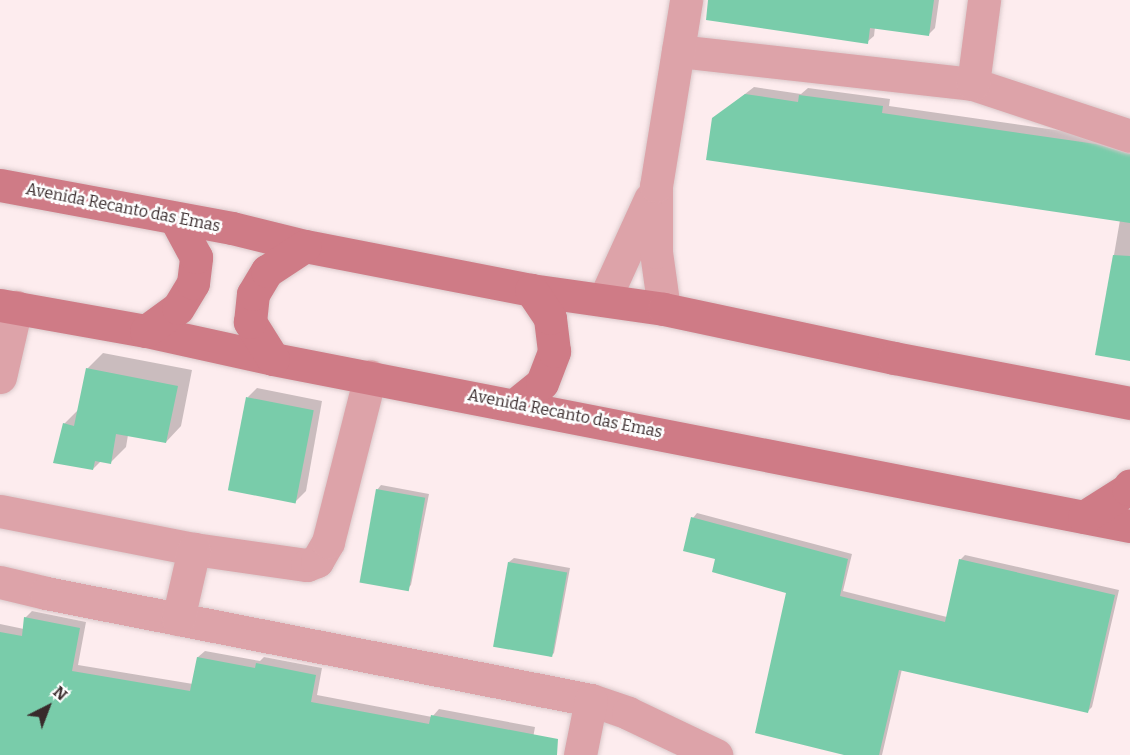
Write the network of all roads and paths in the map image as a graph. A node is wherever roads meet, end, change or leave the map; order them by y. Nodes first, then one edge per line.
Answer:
1 (686, 0) edge
2 (984, 0) edge
3 (678, 51) junction
4 (973, 84) junction
5 (1130, 136) edge
6 (0, 184) edge
7 (656, 186) junction
8 (175, 218) junction
9 (305, 246) junction
10 (531, 290) junction
11 (604, 300) junction
12 (8, 306) edge
13 (664, 309) junction
14 (146, 331) junction
15 (273, 359) junction
16 (370, 376) junction
17 (0, 377) edge
18 (516, 404) junction
19 (1127, 406) edge
20 (1130, 485) edge
21 (0, 511) edge
22 (1084, 517) junction
23 (1130, 526) edge
24 (194, 549) junction
25 (0, 582) edge
26 (178, 619) junction
27 (591, 700) junction
28 (580, 755) edge
29 (716, 755) edge

1 - 3 street
2 - 4 street
3 - 4 street
3 - 7 street
4 - 5 street
6 - 8 main road, Avenida Recanto das Emas
7 - 11 street
7 - 13 street
8 - 9 main road, Avenida Recanto das Emas
8 - 14 main road
9 - 10 main road, Avenida Recanto das Emas
9 - 15 main road
10 - 11 main road, Avenida Recanto das Emas
10 - 18 main road
11 - 13 main road, Avenida Recanto das Emas
12 - 14 main road, Avenida Recanto das Emas
12 - 17 street
13 - 19 main road, Avenida Recanto das Emas
14 - 15 main road, Avenida Recanto das Emas
15 - 16 main road, Avenida Recanto das Emas
16 - 18 main road, Avenida Recanto das Emas
16 - 24 street
18 - 22 main road, Avenida Recanto das Emas
20 - 22 main road
21 - 24 street
22 - 23 main road, Avenida Recanto das Emas
24 - 26 street
25 - 26 street
26 - 27 street
27 - 28 street
27 - 29 street

